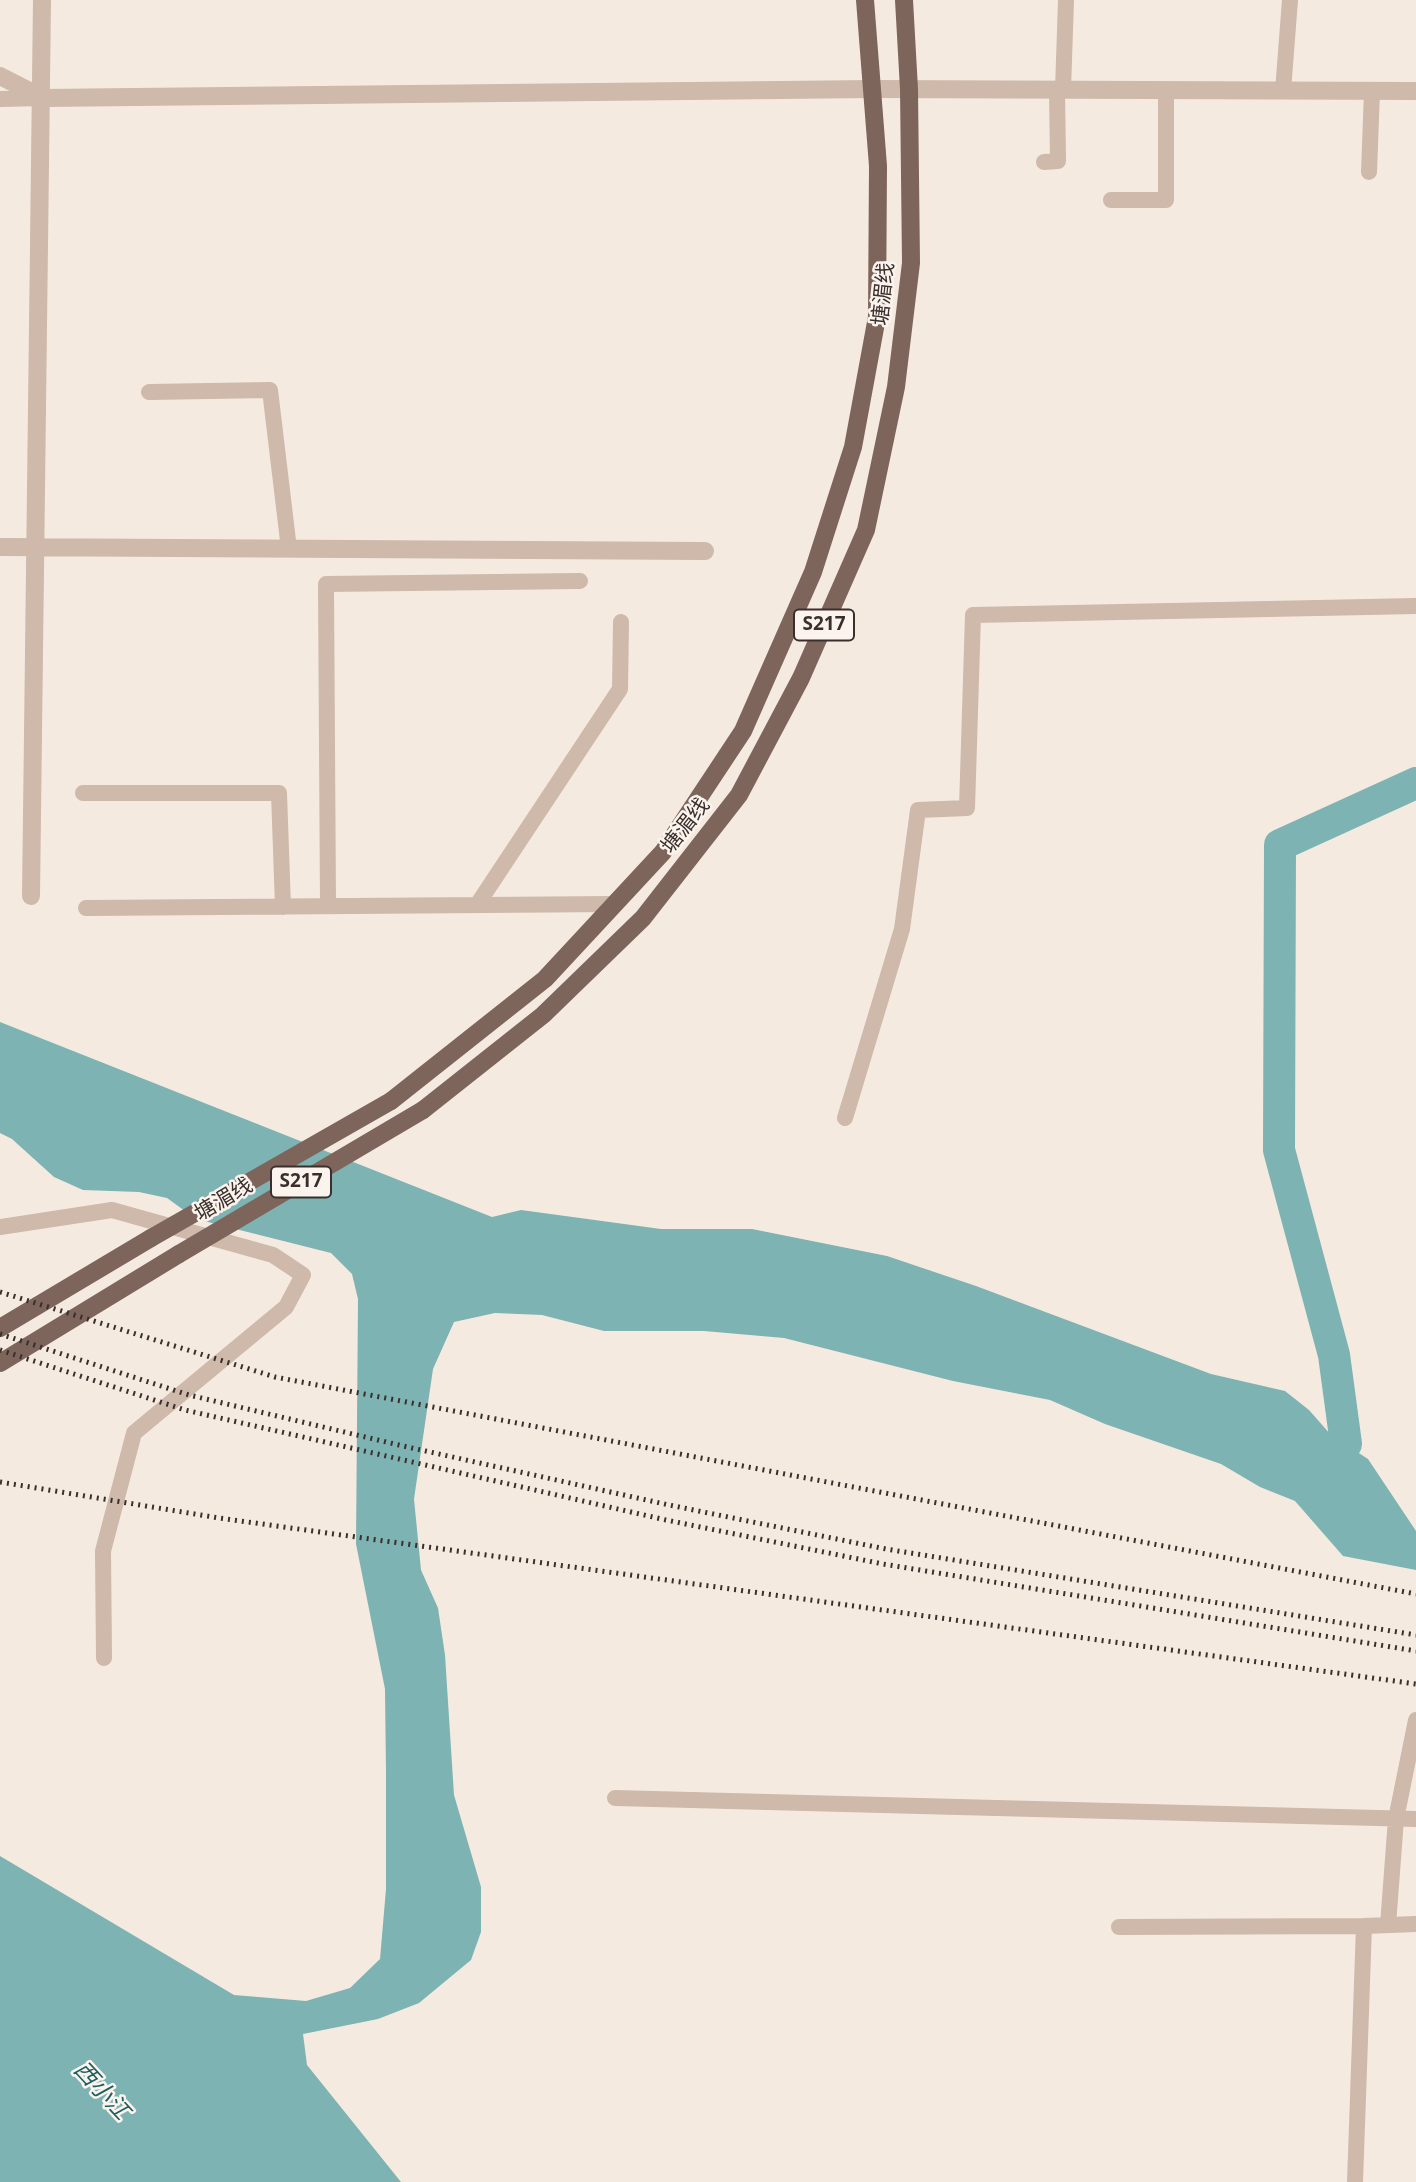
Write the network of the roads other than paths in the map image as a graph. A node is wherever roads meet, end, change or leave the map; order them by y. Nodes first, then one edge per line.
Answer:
1 (42, 0) edge
2 (865, 0) edge
3 (904, 0) edge
4 (1066, 0) edge
5 (1290, 0) edge
6 (0, 76) edge
7 (872, 89) junction
8 (909, 89) junction
9 (1060, 90) junction
10 (1166, 90) junction
11 (1283, 91) junction
12 (1372, 91) junction
13 (1416, 91) edge
14 (43, 98) junction
15 (0, 99) edge
16 (1044, 162) dead end
17 (1369, 173) dead end
18 (1111, 200) dead end
19 (149, 392) dead end
20 (0, 547) edge
21 (34, 547) junction
22 (289, 549) junction
23 (705, 551) dead end
24 (580, 581) dead end
25 (1416, 606) edge
26 (621, 622) dead end
27 (83, 793) dead end
28 (31, 896) dead end
29 (615, 904) junction
30 (477, 905) junction
31 (283, 906) junction
32 (328, 906) junction
33 (86, 908) dead end
34 (845, 1118) dead end
35 (0, 1227) edge
36 (0, 1328) edge
37 (0, 1363) edge
38 (104, 1658) dead end
39 (1416, 1720) edge
40 (615, 1798) dead end
41 (1396, 1819) junction
42 (1416, 1819) edge
43 (1416, 1924) edge
44 (1388, 1925) junction
45 (1364, 1926) junction
46 (1119, 1927) dead end
47 (1355, 2182) edge

1 - 14 street
2 - 7 main road, S217
3 - 8 main road, 塘湄线 / S217
4 - 9 street
5 - 11 street
6 - 14 street
7 - 8 street
7 - 14 street
7 - 29 main road, S217
8 - 9 street
8 - 37 main road, 塘湄线 / S217, bridge
9 - 10 street
9 - 16 street
10 - 11 street
10 - 18 street
11 - 12 street
12 - 13 street
12 - 17 street
14 - 15 street
14 - 21 street
19 - 22 street
20 - 21 street
21 - 22 street
21 - 28 street
22 - 23 street
24 - 32 street
25 - 34 street
26 - 30 street
27 - 31 street
29 - 30 street
29 - 36 main road, S217, bridge
30 - 32 street
31 - 32 street
31 - 33 street
35 - 38 street
39 - 41 street
40 - 41 street
41 - 42 street
41 - 44 street
43 - 44 street
44 - 45 street
45 - 46 street
45 - 47 street

